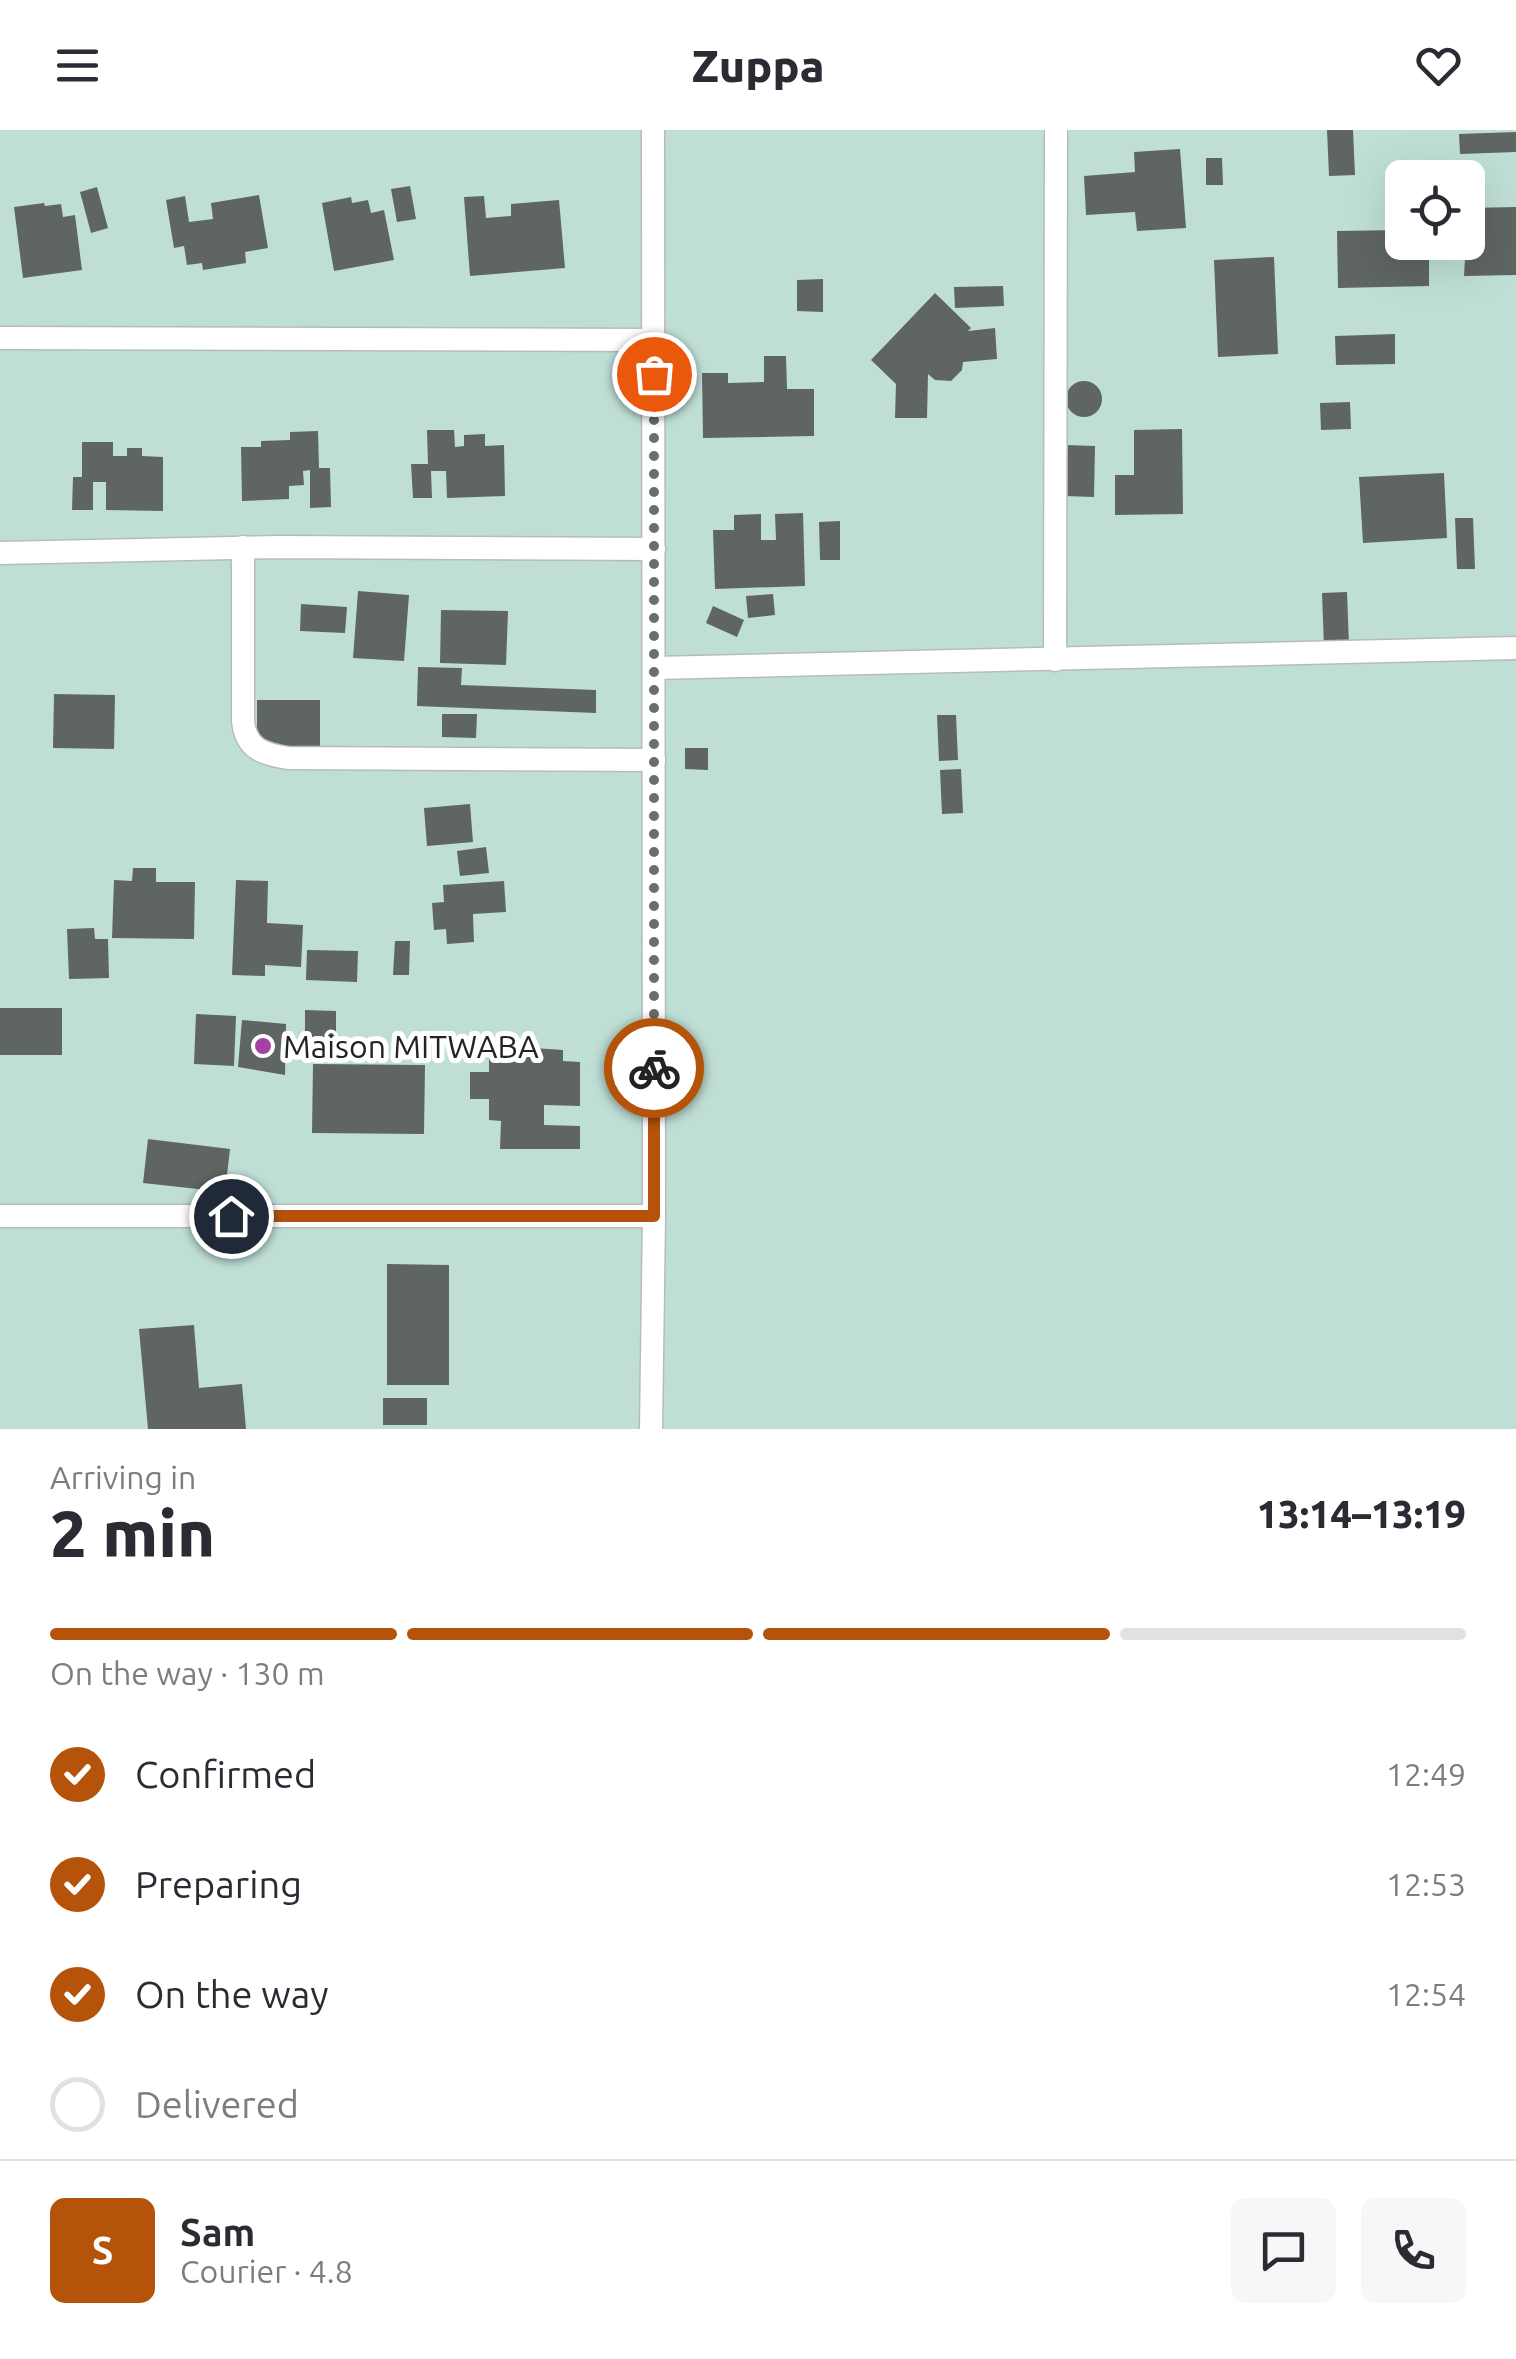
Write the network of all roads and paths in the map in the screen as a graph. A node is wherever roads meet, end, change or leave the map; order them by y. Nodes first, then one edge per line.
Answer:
1 (653, 130) edge
2 (1056, 130) edge
3 (0, 338) edge
4 (654, 340) junction
5 (243, 548) junction
6 (654, 549) junction
7 (0, 553) edge
8 (1516, 648) edge
9 (1055, 660) junction
10 (654, 668) junction
11 (654, 760) junction
12 (0, 1216) edge
13 (654, 1216) junction
14 (650, 1429) edge

1 - 4 street
2 - 9 street
3 - 4 street
4 - 6 street
5 - 6 street
5 - 7 street
5 - 11 street
6 - 10 street
8 - 9 street
9 - 10 street
10 - 11 street
11 - 13 street
12 - 13 street
13 - 14 street

